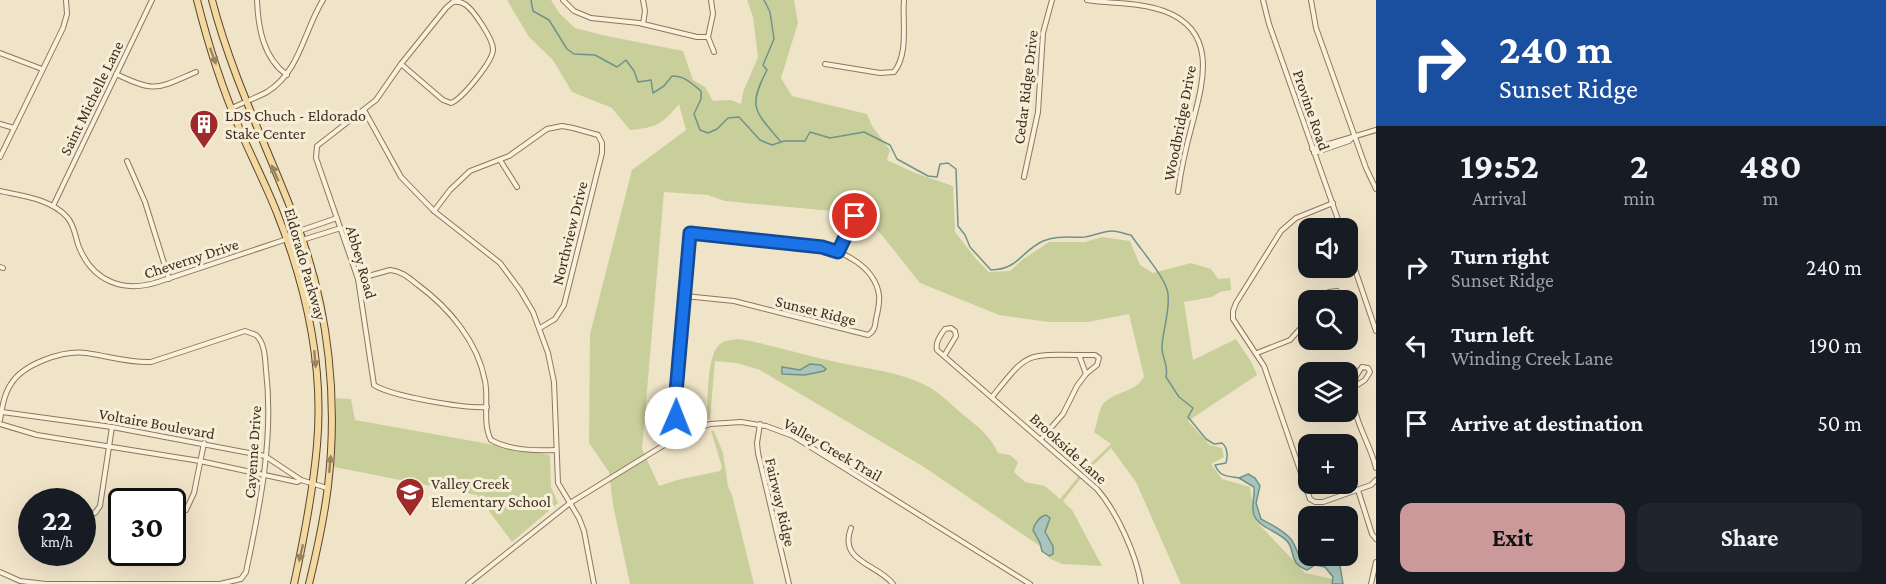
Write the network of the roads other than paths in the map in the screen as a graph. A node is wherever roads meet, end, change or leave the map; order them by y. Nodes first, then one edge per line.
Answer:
1 (66, 0) edge
2 (152, 0) edge
3 (197, 0) edge
4 (212, 0) edge
5 (257, 0) edge
6 (323, 0) edge
7 (563, 0) edge
8 (643, 0) edge
9 (711, 0) edge
10 (904, 0) edge
11 (1052, 0) edge
12 (1087, 0) edge
13 (1263, 0) edge
14 (1311, 0) edge
15 (643, 24) junction
16 (708, 37) junction
17 (714, 52) dead end
18 (0, 53) edge
19 (401, 64) junction
20 (825, 64) dead end
21 (42, 69) junction
22 (196, 72) dead end
23 (116, 74) junction
24 (287, 75) junction
25 (245, 102) junction
26 (232, 108) junction
27 (364, 110) junction
28 (0, 124) edge
29 (14, 128) junction
30 (1376, 130) edge
31 (1355, 136) junction
32 (1313, 151) junction
33 (0, 157) edge
34 (500, 160) junction
35 (127, 161) dead end
36 (1023, 177) dead end
37 (517, 187) dead end
38 (1376, 189) edge
39 (0, 191) edge
40 (1178, 192) dead end
41 (1333, 203) junction
42 (53, 206) junction
43 (434, 211) junction
44 (855, 216) dead end
45 (336, 218) junction
46 (1338, 218) edge
47 (340, 228) junction
48 (299, 231) junction
49 (287, 239) junction
50 (302, 240) junction
51 (838, 252) junction
52 (1358, 278) edge
53 (169, 279) junction
54 (358, 279) junction
55 (685, 296) junction
56 (540, 328) junction
57 (1376, 331) edge
58 (1298, 332) edge
59 (1257, 353) junction
60 (1079, 355) junction
61 (944, 356) junction
62 (1086, 374) junction
63 (1354, 387) joint
64 (992, 397) junction
65 (487, 407) junction
66 (2, 412) edge
67 (1358, 417) edge
68 (0, 422) edge
69 (760, 424) junction
70 (112, 427) junction
71 (682, 434) junction
72 (1041, 439) junction
73 (204, 443) junction
74 (110, 445) junction
75 (556, 450) junction
76 (265, 456) junction
77 (200, 461) junction
78 (1298, 464) edge
79 (1376, 468) edge
80 (263, 474) junction
81 (301, 480) junction
82 (1376, 480) edge
83 (313, 484) junction
84 (328, 488) junction
85 (1358, 490) joint
86 (1308, 494) edge
87 (1346, 494) edge
88 (570, 503) junction
89 (186, 510) dead end
90 (96, 511) edge
91 (851, 528) dead end
92 (1376, 539) edge
93 (1376, 562) edge
94 (0, 572) edge
95 (471, 583) edge
96 (294, 584) edge
97 (309, 584) edge
98 (594, 584) edge
99 (789, 584) edge
100 (893, 584) edge
101 (1029, 584) edge
102 (1141, 584) edge
103 (1371, 584) edge

1 - 21 street
2 - 23 street, Saint Michelle Lane
3 -> 26 main road, Eldorado Parkway
4 - 25 main road, Eldorado Parkway
5 - 24 street
6 - 24 street
7 - 15 street
8 - 15 street
9 - 16 street
10 - 20 street
11 - 36 street, Cedar Ridge Drive
12 - 40 street, Woodbridge Drive
13 - 32 street, Provine Road
14 - 31 street
15 - 16 street
16 - 17 street
18 - 21 street
19 - 19 street
19 - 27 street
21 - 29 street
22 - 23 street
23 - 42 street, Saint Michelle Lane
24 - 25 street
25 - 26 street
48 -> 25 main road, Eldorado Parkway
26 - 49 main road, Eldorado Parkway
27 - 43 street
27 - 45 street, Abbey Road
28 - 29 street
29 - 33 street
30 - 31 street
31 - 32 street
31 - 38 street
32 - 41 street, Provine Road
34 - 37 street
34 - 43 street
34 - 56 street, Northview Drive
35 - 53 street
39 - 42 street, Cheverny Drive
41 - 46 street, Provine Road
41 - 59 street
42 - 53 street, Cheverny Drive
43 - 56 street
44 - 51 street
45 - 47 street, Abbey Road
45 - 48 street, Cheverny Drive
47 - 50 street, Cheverny Drive
47 - 54 street, Abbey Road
48 - 49 street, Cheverny Drive
48 - 50 main road, Eldorado Parkway
49 - 50 street, Cheverny Drive
49 - 53 street, Cheverny Drive
49 -> 83 main road, Eldorado Parkway
84 -> 50 main road, Eldorado Parkway
51 - 55 street, Sunset Ridge
51 - 55 street, Sunset Ridge
52 - 57 street
54 - 65 street
54 - 65 street, Abbey Road
55 - 71 street
56 - 75 street
58 - 59 street
59 - 78 street
60 - 62 street
60 - 62 street
60 - 64 street
61 - 61 street
61 - 64 street, Brookside Lane
62 - 72 street
63 - 63 street
64 - 72 street, Brookside Lane
65 - 75 street
66 - 68 street
66 - 70 street, Voltaire Boulevard
66 - 76 street, Cayenne Drive
67 - 79 street
68 - 74 street, Voltaire Boulevard
69 - 71 street, Valley Creek Trail
69 - 99 street, Fairway Ridge
69 - 101 street, Valley Creek Trail
70 - 73 street, Voltaire Boulevard
70 - 74 street
71 - 88 street, Valley Creek Trail
72 - 102 street, Brookside Lane
73 - 76 street, Voltaire Boulevard
73 - 77 street
74 - 77 street, Voltaire Boulevard
74 - 90 street
75 - 88 street
76 - 80 street, Cayenne Drive
76 - 81 street, Voltaire Boulevard
77 - 80 street, Voltaire Boulevard
77 - 89 street
80 - 81 street, Voltaire Boulevard
80 - 94 street, Cayenne Drive
81 - 83 street, Voltaire Boulevard
82 - 85 street
83 - 84 street, Voltaire Boulevard
83 -> 96 main road, Eldorado Parkway
84 - 97 main road, Eldorado Parkway
85 - 92 street
86 - 87 street
88 - 95 street, Valley Creek Trail
88 - 98 street
91 - 100 street
93 - 103 street

